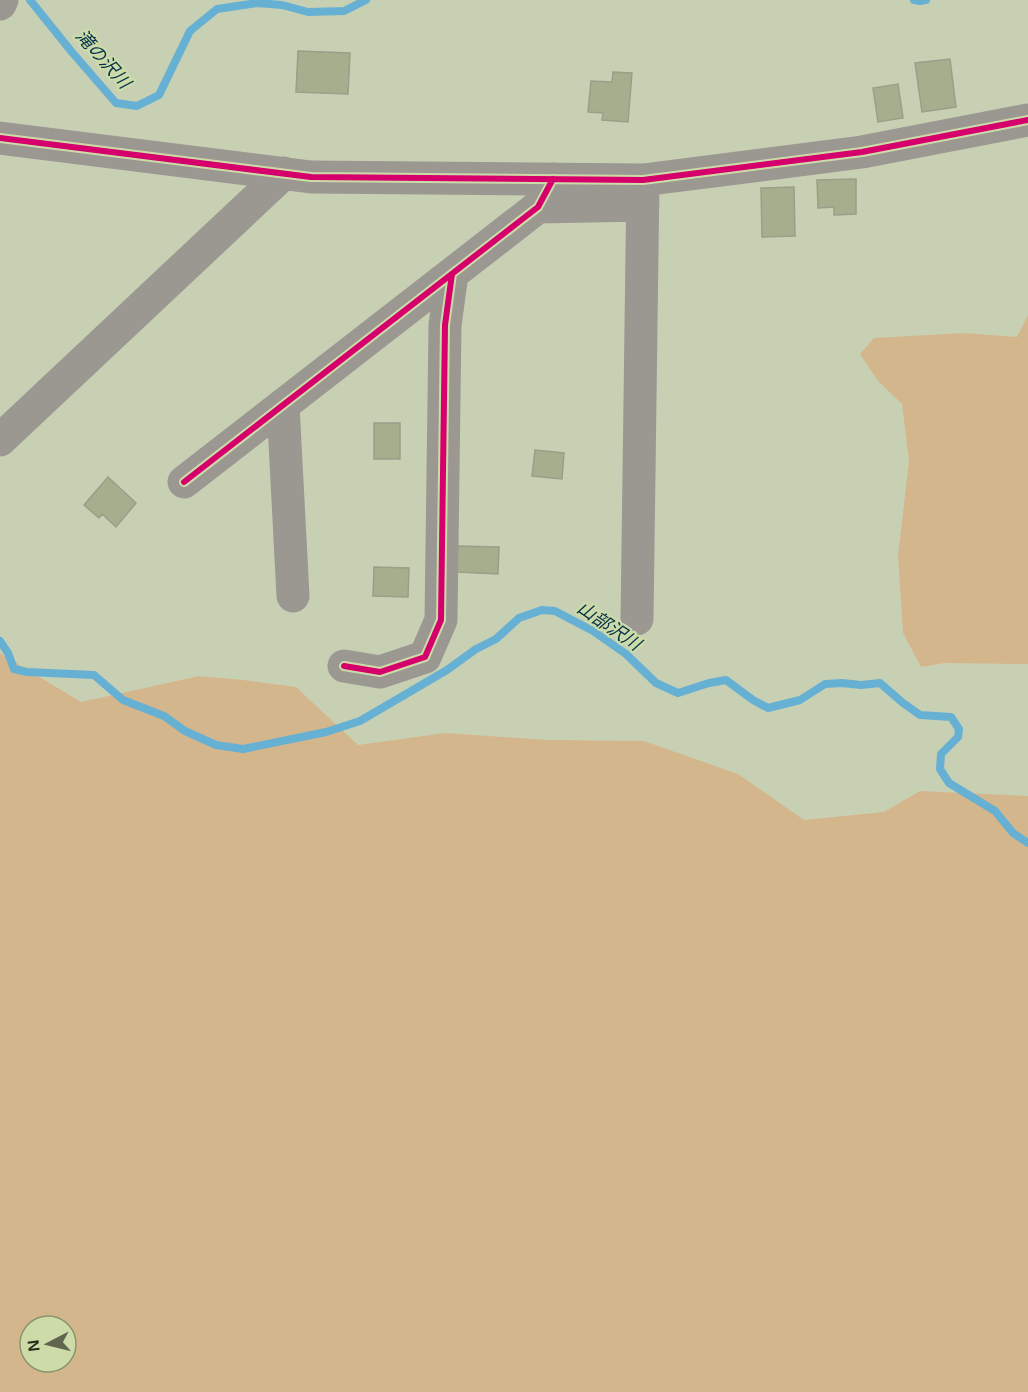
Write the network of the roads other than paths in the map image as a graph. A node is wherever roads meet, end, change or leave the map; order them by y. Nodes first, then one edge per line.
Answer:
1 (1028, 120) edge
2 (0, 138) edge
3 (284, 173) junction
4 (553, 179) junction
5 (643, 192) junction
6 (538, 207) junction
7 (452, 274) junction
8 (283, 405) junction
9 (0, 440) edge
10 (184, 482) dead end
11 (293, 596) dead end
12 (637, 619) dead end
13 (344, 666) dead end

1 - 5 street
2 - 3 street
3 - 4 street
3 - 9 street
4 - 5 street
4 - 6 street
5 - 6 street
5 - 12 street
6 - 7 street
7 - 8 street
7 - 13 street
8 - 10 street
8 - 11 street

